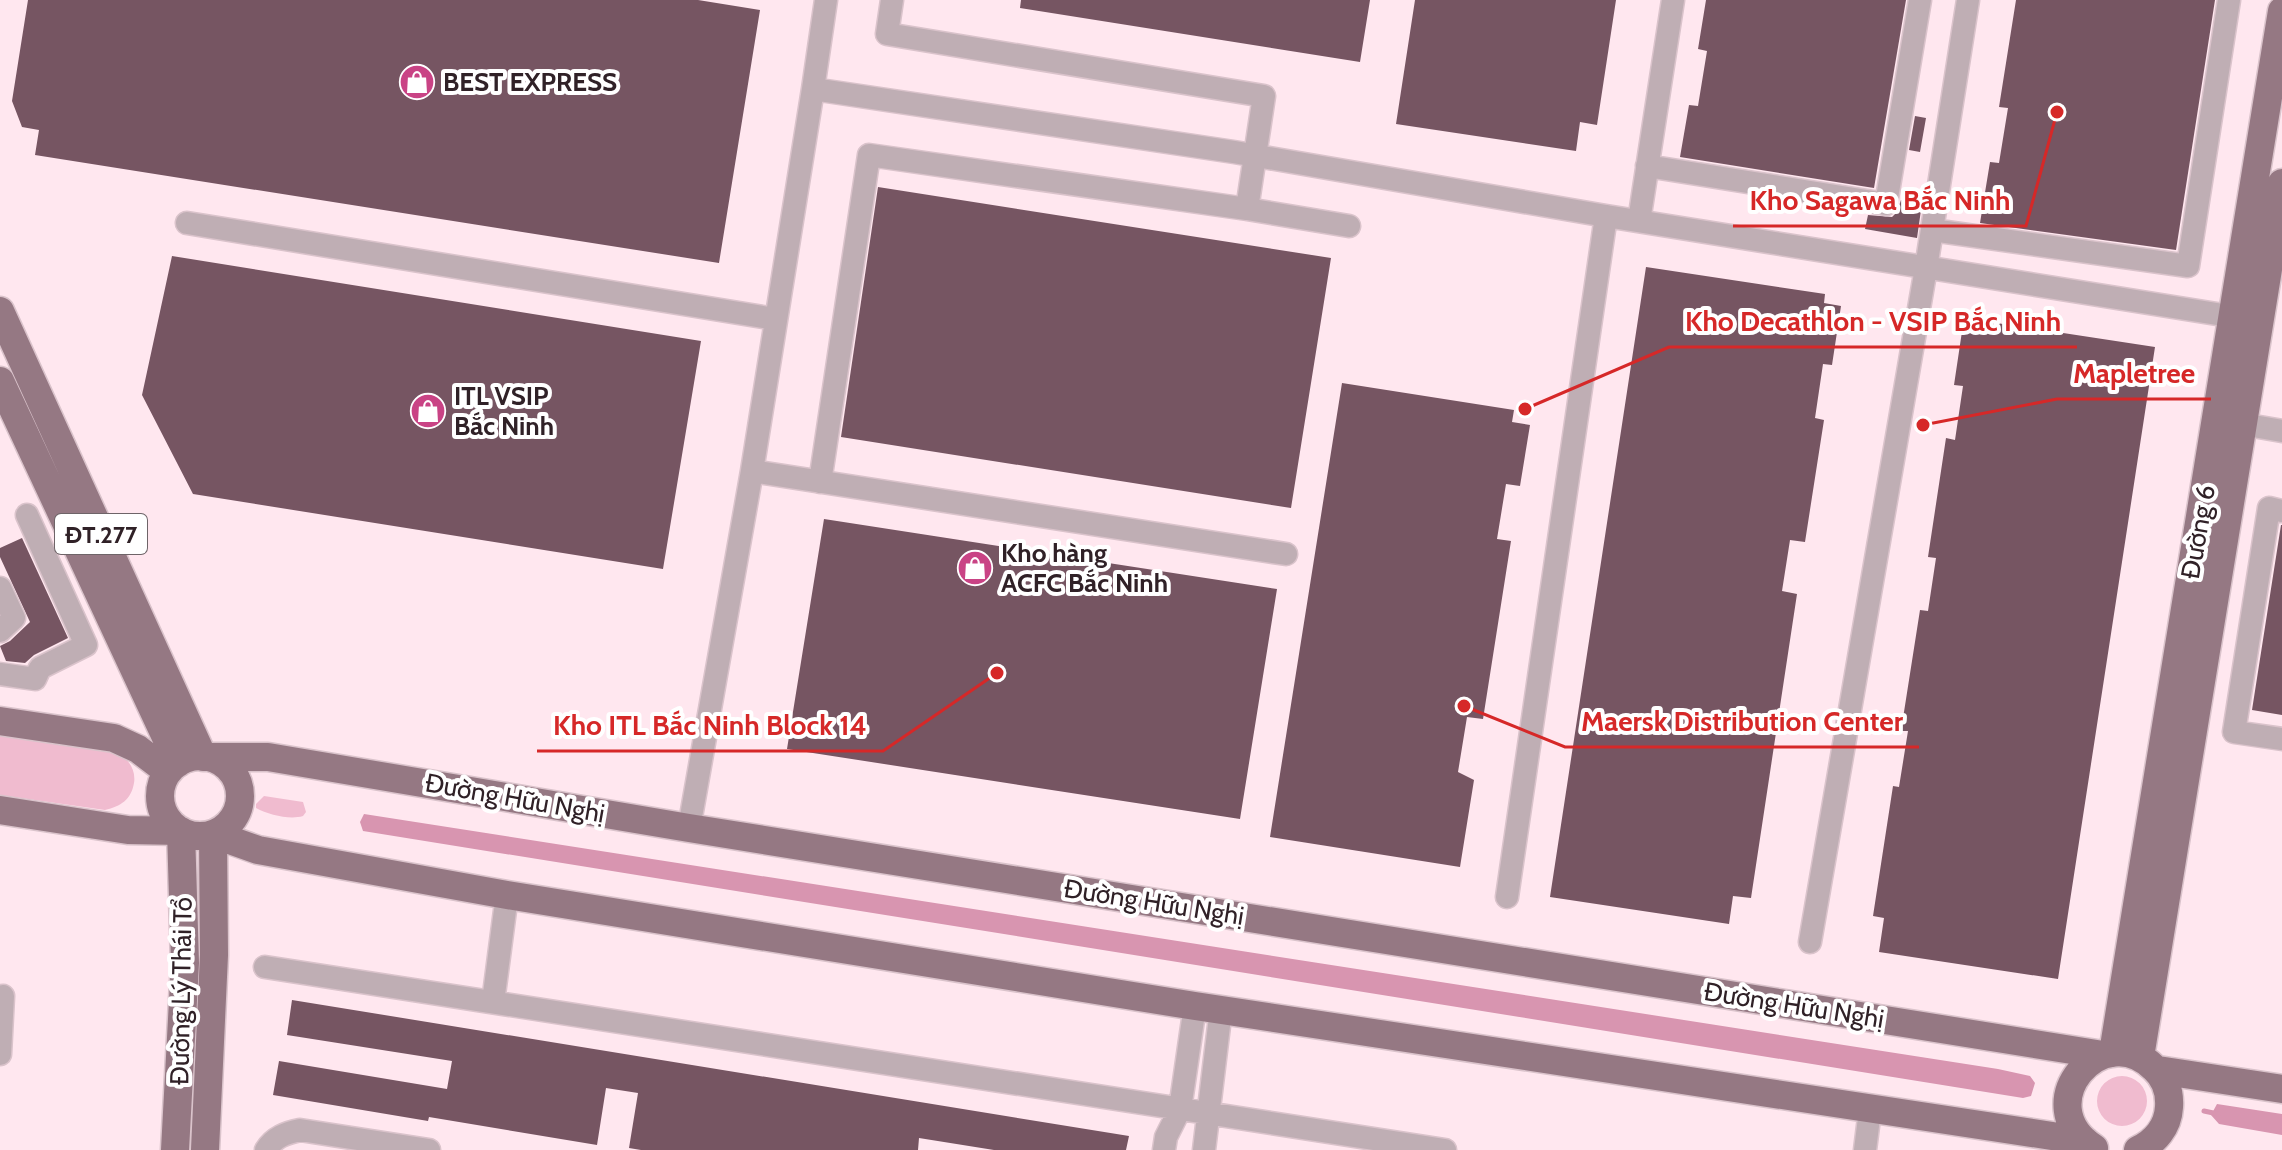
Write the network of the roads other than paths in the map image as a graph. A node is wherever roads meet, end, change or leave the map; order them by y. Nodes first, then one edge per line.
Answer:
1 (826, 0) edge
2 (892, 0) edge
3 (1673, 0) edge
4 (1920, 0) edge
5 (1968, 0) edge
6 (2229, 0) edge
7 (2282, 11) edge
8 (813, 89) junction
9 (1255, 155) junction
10 (1647, 166) junction
11 (2282, 183) edge
12 (1247, 209) junction
13 (1606, 216) junction
14 (1639, 221) junction
15 (187, 223) dead end
16 (1349, 226) dead end
17 (1932, 230) junction
18 (1926, 268) junction
19 (0, 311) edge
20 (2246, 318) junction
21 (775, 319) junction
22 (0, 381) edge
23 (2230, 422) junction
24 (2282, 431) edge
25 (752, 471) junction
26 (820, 482) junction
27 (2282, 511) edge
28 (27, 515) dead end
29 (1286, 554) dead end
30 (0, 588) edge
31 (0, 631) edge
32 (0, 674) edge
33 (0, 721) edge
34 (2282, 739) edge
35 (189, 762) junction
36 (0, 810) edge
37 (689, 828) junction
38 (181, 831) junction
39 (213, 834) junction
40 (507, 895) junction
41 (1507, 897) dead end
42 (1810, 942) dead end
43 (265, 967) dead end
44 (3, 996) dead end
45 (493, 1002) junction
46 (1208, 1007) junction
47 (0, 1054) edge
48 (2128, 1059) junction
49 (2282, 1089) edge
50 (1180, 1109) junction
51 (1870, 1110) junction
52 (1206, 1113) junction
53 (2092, 1146) edge
54 (2152, 1149) edge
55 (175, 1150) edge
56 (205, 1150) edge
57 (266, 1150) edge
58 (429, 1150) edge
59 (1164, 1150) edge
60 (1204, 1150) edge
61 (1445, 1150) edge
62 (1865, 1150) edge

1 - 8 street
2 - 9 street
3 - 10 street
4 - 10 street
5 - 17 street
6 - 17 street
7 - 20 main road, Đường 6
8 - 9 street
8 - 21 street
9 - 12 street
9 - 13 street
10 - 14 street
11 - 20 main road, Đường 6
12 - 16 street
12 - 26 street
13 - 14 street
13 - 41 street
14 - 18 street
15 - 21 street
17 - 18 street
18 - 20 street
18 - 42 street
19 - 35 main road, ĐT.277
20 - 23 main road, Đường 6
21 - 25 street
22 - 35 main road, ĐT.277
23 - 24 street
23 - 48 main road, Đường 6
25 - 26 street
25 - 37 street
26 - 29 street
27 - 34 street
28 - 32 street
30 - 31 street
33 - 35 main road
35 - 37 main road, Đường Hữu Nghị
35 - 38 main road
35 - 39 main road
36 - 38 main road
37 - 48 main road, Đường Hữu Nghị
38 - 39 main road
38 - 55 main road, Đường Lý Thái Tổ
39 - 40 main road
39 - 56 main road, Đường Lý Thái Tổ
40 - 45 street
40 - 46 main road
43 - 45 street
44 - 47 street
45 - 50 street
46 - 50 street
46 - 51 main road
46 - 52 street
48 - 49 main road, Đường Hữu Nghị
48 - 53 main road
48 - 54 main road
50 - 52 street
50 - 59 street
51 - 53 main road
51 - 62 street
52 - 60 street
52 - 61 street
57 - 58 street

